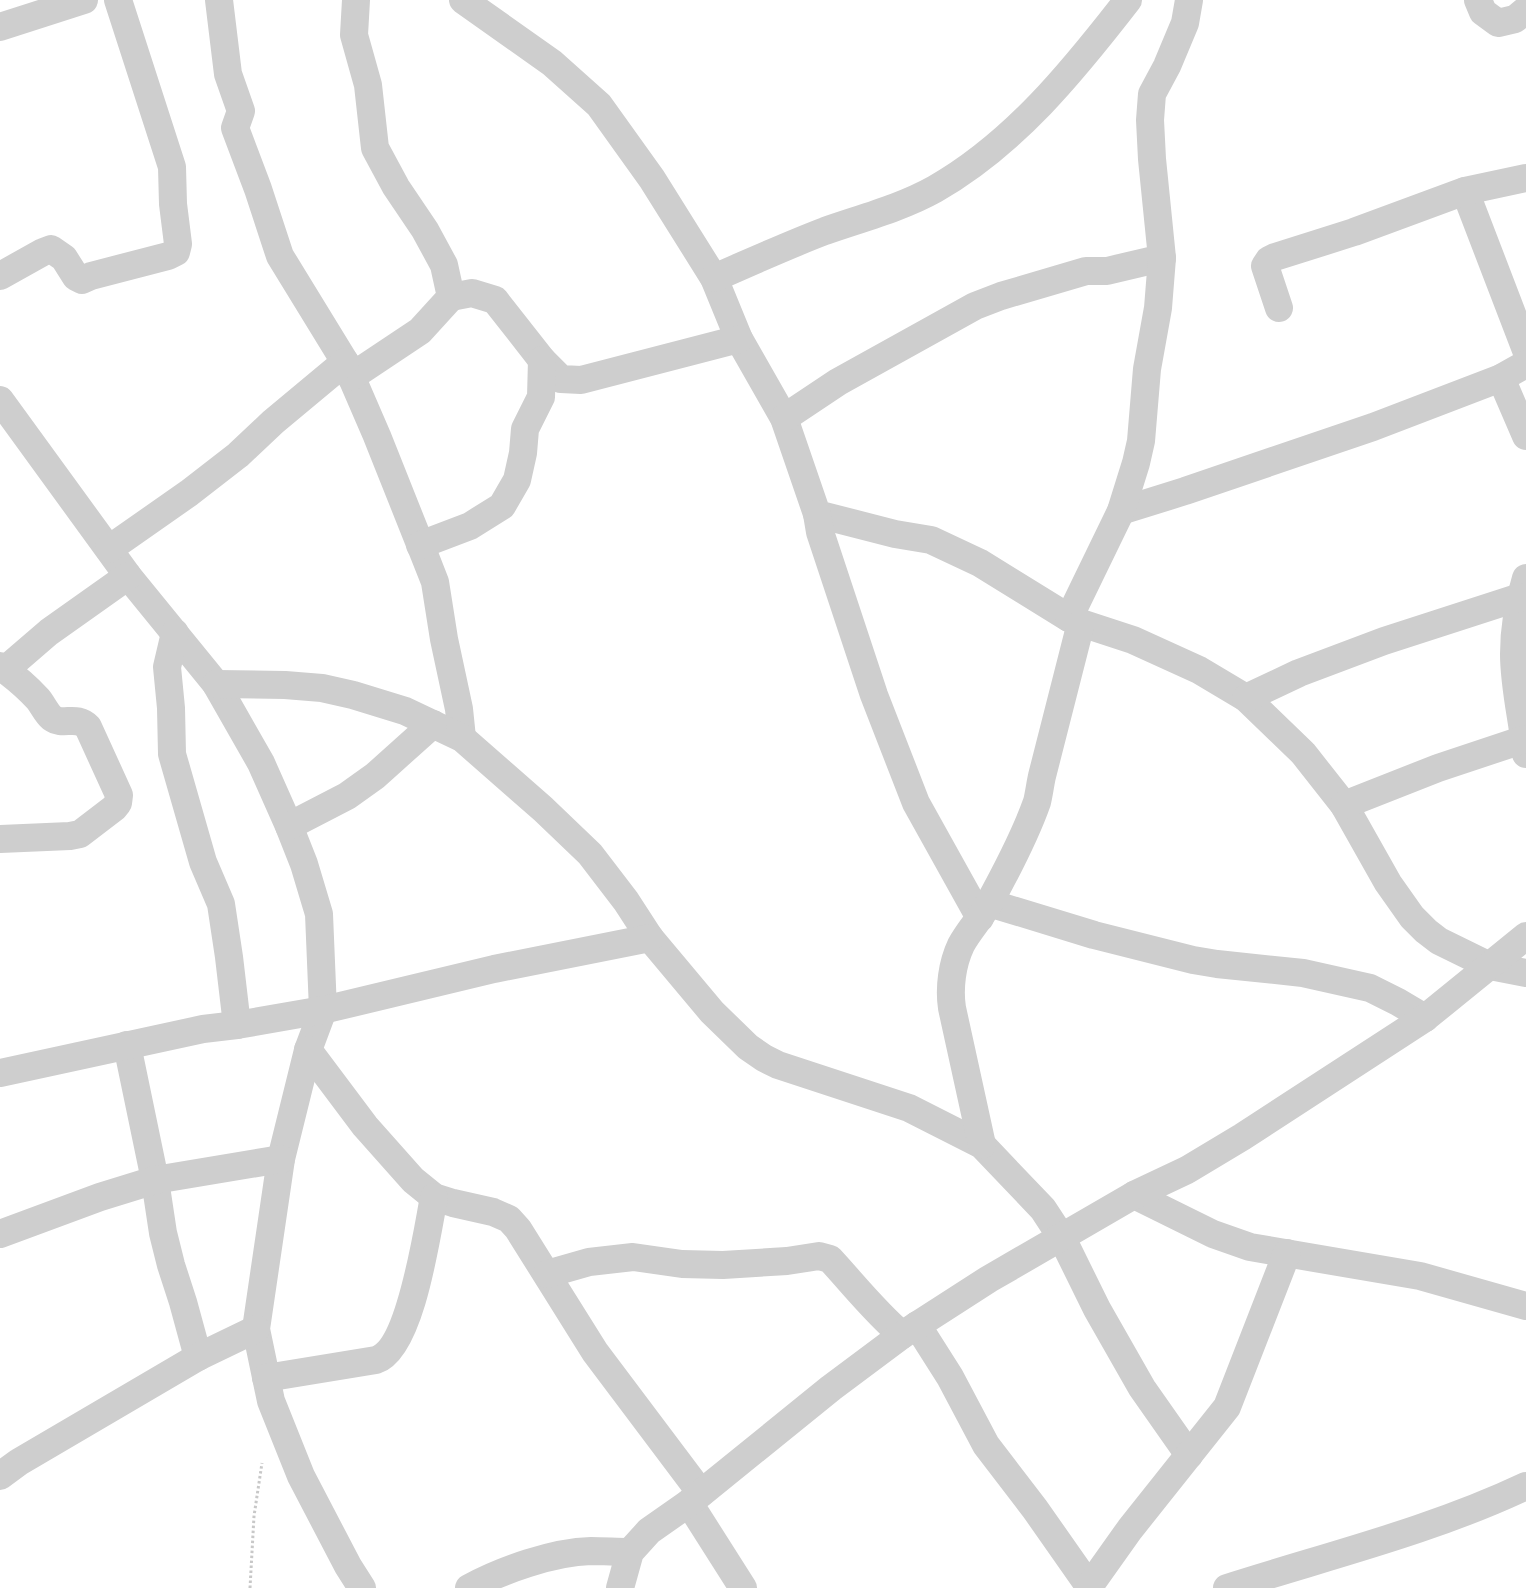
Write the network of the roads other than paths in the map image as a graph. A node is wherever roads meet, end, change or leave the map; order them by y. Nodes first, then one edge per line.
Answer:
1 (84, 0) edge
2 (118, 0) edge
3 (219, 0) edge
4 (356, 0) edge
5 (463, 0) edge
6 (1128, 0) edge
7 (1189, 0) edge
8 (1478, 0) edge
9 (1526, 10) edge
10 (0, 27) edge
11 (1526, 178) edge
12 (1465, 191) junction
13 (1162, 258) junction
14 (0, 276) edge
15 (714, 278) junction
16 (451, 297) junction
17 (1280, 308) dead end
18 (739, 339) junction
19 (1526, 350) edge
20 (542, 360) junction
21 (1526, 364) edge
22 (348, 369) junction
23 (1501, 378) junction
24 (0, 400) edge
25 (784, 418) junction
26 (1526, 436) edge
27 (1121, 510) junction
28 (817, 514) junction
29 (420, 545) junction
30 (109, 549) junction
31 (128, 576) junction
32 (1524, 591) edge
33 (1075, 620) junction
34 (175, 633) junction
35 (3, 668) edge
36 (216, 684) junction
37 (1246, 698) junction
38 (433, 724) junction
39 (1525, 733) edge
40 (462, 738) junction
41 (1344, 805) junction
42 (289, 826) junction
43 (0, 839) edge
44 (984, 910) junction
45 (1526, 936) edge
46 (650, 938) junction
47 (1490, 966) junction
48 (1526, 973) edge
49 (323, 1010) junction
50 (1425, 1018) junction
51 (237, 1025) junction
52 (127, 1045) junction
53 (308, 1050) junction
54 (0, 1073) edge
55 (982, 1145) junction
56 (281, 1159) junction
57 (155, 1180) junction
58 (1134, 1195) junction
59 (434, 1197) junction
60 (0, 1234) edge
61 (1062, 1238) junction
62 (1287, 1253) junction
63 (547, 1274) junction
64 (1526, 1306) edge
65 (256, 1329) junction
66 (910, 1330) junction
67 (198, 1357) junction
68 (266, 1378) junction
69 (1189, 1456) junction
70 (0, 1476) edge
71 (1526, 1486) edge
72 (695, 1498) junction
73 (630, 1552) junction
74 (1088, 1587) edge
75 (362, 1588) edge
76 (469, 1588) edge
77 (620, 1588) edge
78 (743, 1588) edge
79 (1227, 1588) edge

1 - 10 street
2 - 14 street
3 - 22 street
4 - 16 street
5 - 15 street
6 - 15 street
7 - 13 street
8 - 9 street
11 - 12 street
12 - 17 street
12 - 19 street
13 - 25 street
13 - 27 street
15 - 18 street
16 - 20 street
16 - 22 street
18 - 20 street
18 - 25 street
20 - 29 street
21 - 23 street
22 - 29 street
22 - 30 street
23 - 26 street
23 - 27 street
24 - 30 street
25 - 28 street
27 - 33 street
28 - 33 street
28 - 44 street
29 - 40 street
30 - 31 street
31 - 34 street
31 - 35 street
32 - 37 street
32 - 39 street
33 - 37 street
33 - 44 street
34 - 36 street
34 - 51 street
35 - 43 street
36 - 38 street
36 - 42 street
37 - 41 street
38 - 40 street
38 - 42 street
39 - 41 street
40 - 46 street
41 - 47 street
42 - 49 street
44 - 50 street
44 - 55 street
45 - 47 street
46 - 49 street
46 - 55 street
47 - 48 street
47 - 50 street
49 - 51 street
49 - 53 street
50 - 58 street
51 - 52 street
52 - 54 street
52 - 57 street
53 - 56 street
53 - 59 street
55 - 61 street
56 - 57 street
56 - 65 street
57 - 60 street
57 - 67 street
58 - 61 street
58 - 62 street
59 - 63 street
59 - 68 street
61 - 66 street
61 - 69 street
62 - 64 street
62 - 69 street
63 - 66 street
63 - 72 street
65 - 67 street
65 - 68 street
66 - 72 street
66 - 74 street
67 - 70 street
68 - 75 street
69 - 74 street
71 - 79 street
72 - 73 street
72 - 78 street
73 - 76 street
73 - 77 street

